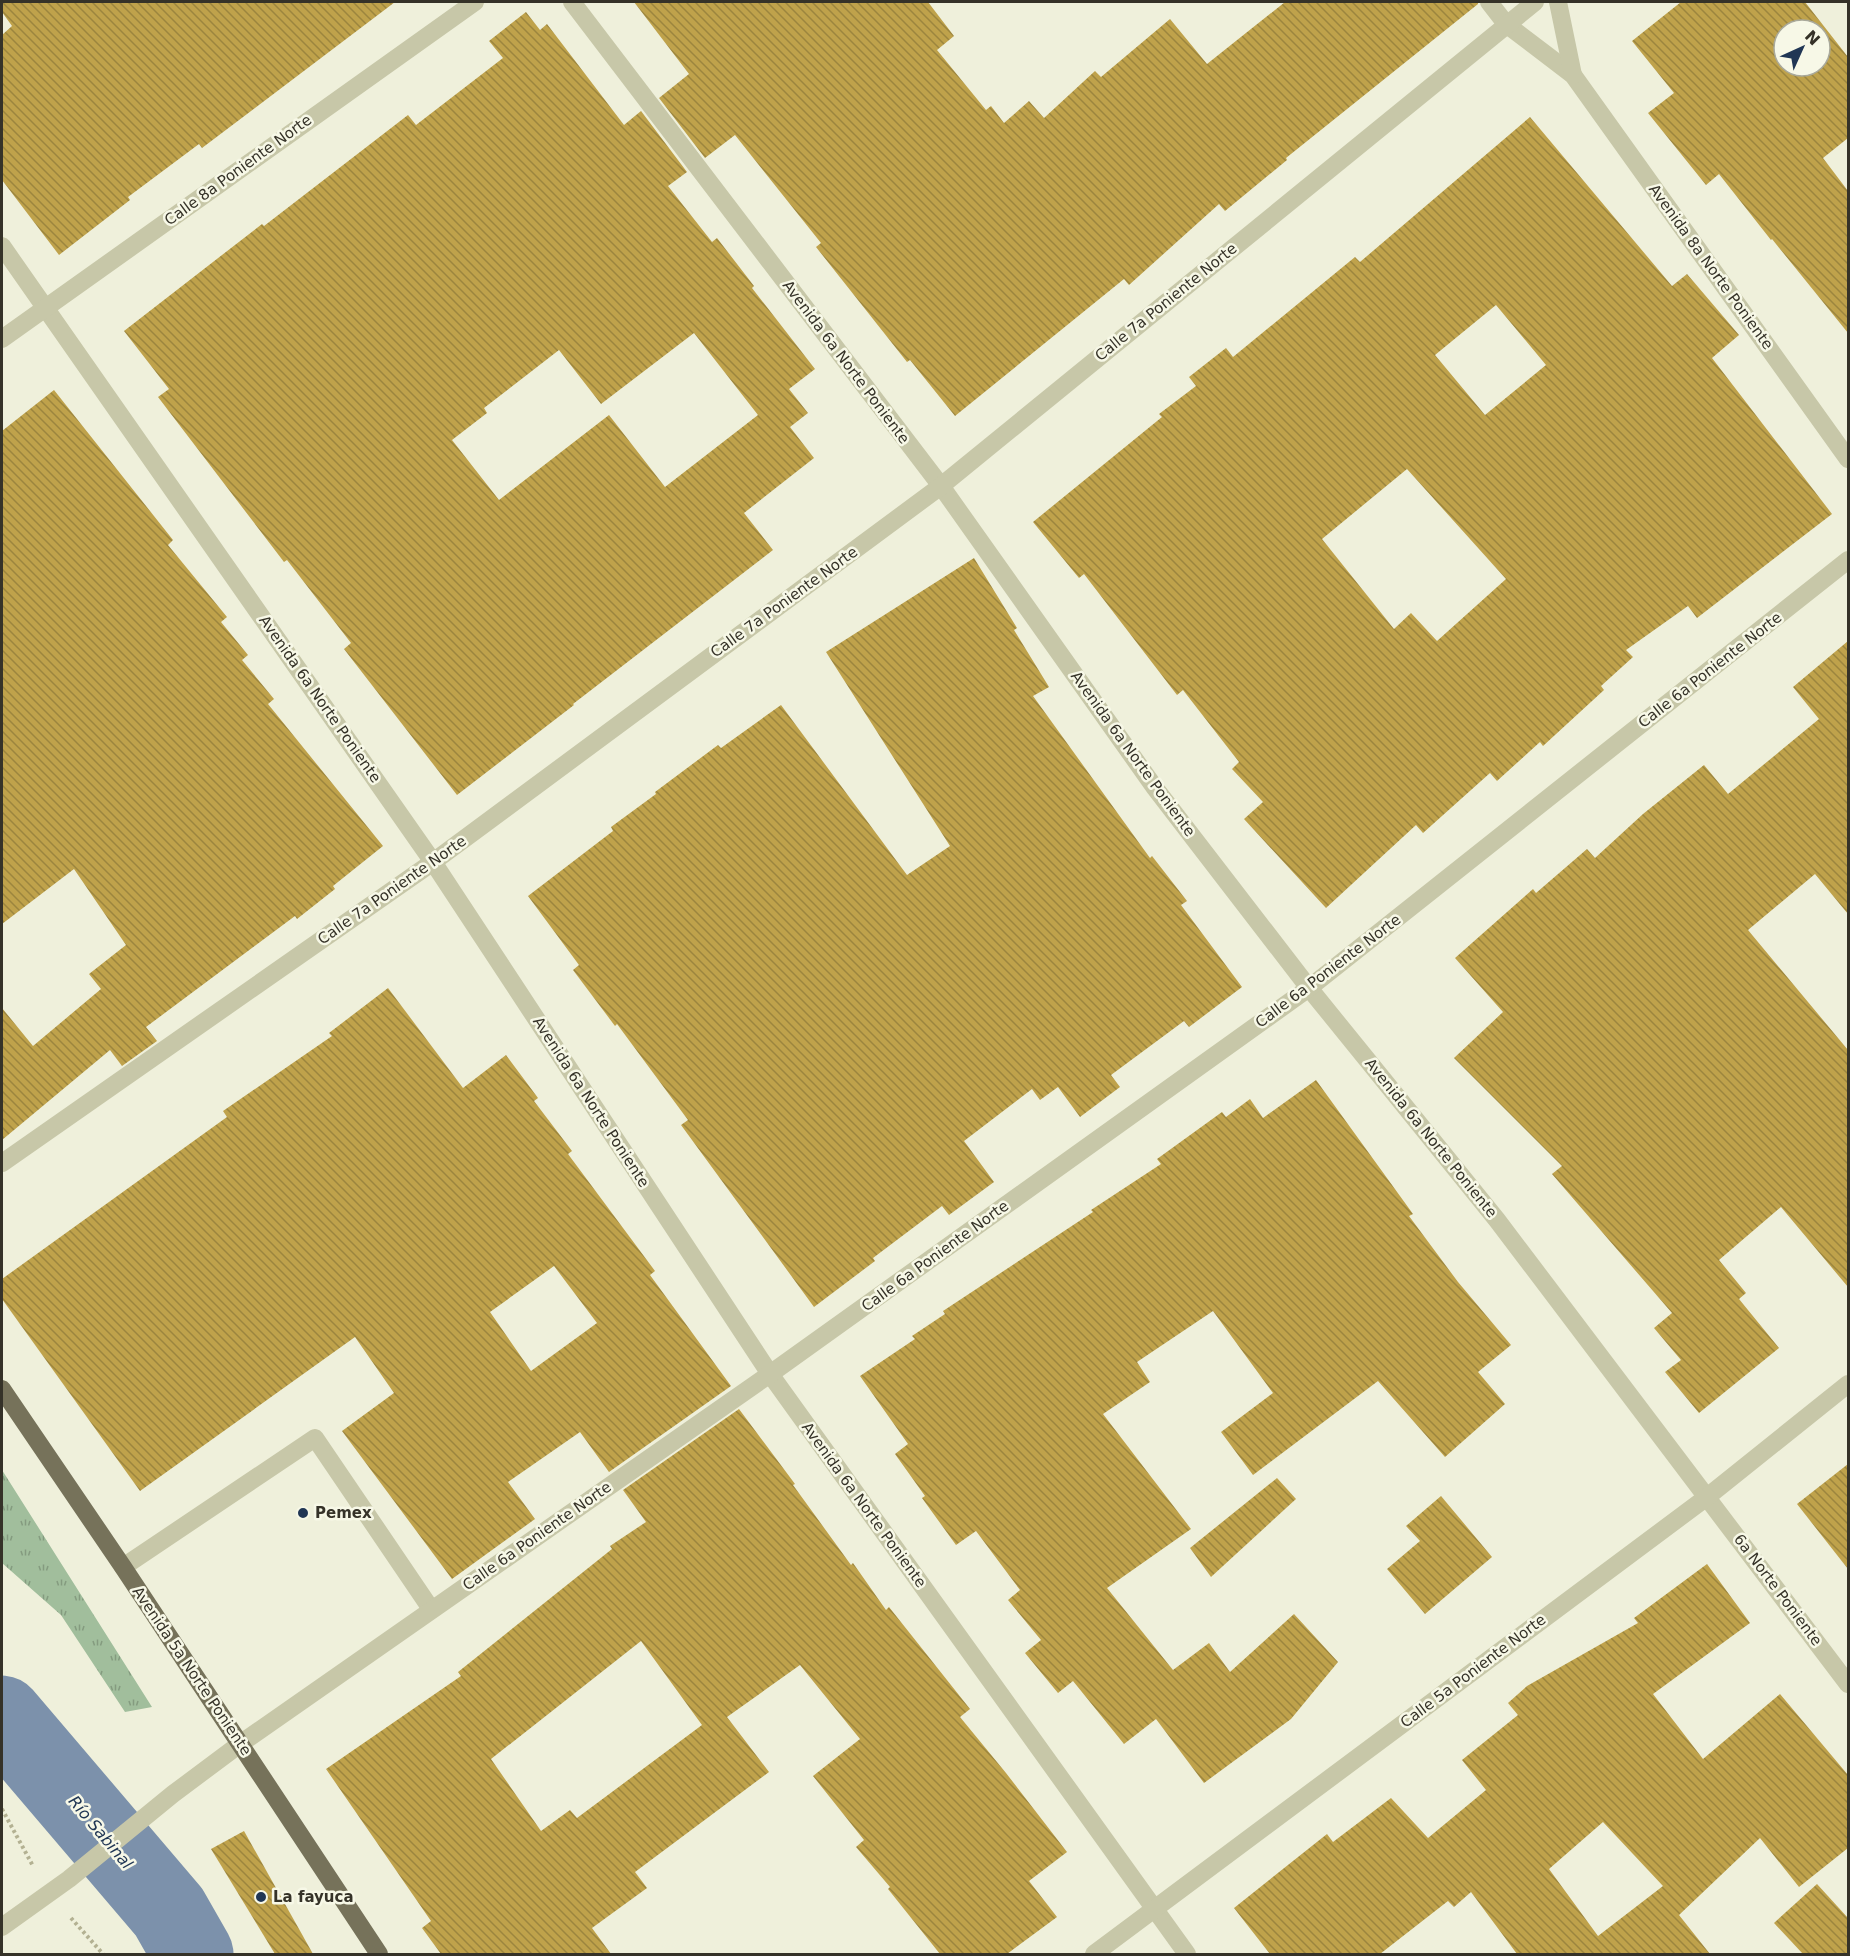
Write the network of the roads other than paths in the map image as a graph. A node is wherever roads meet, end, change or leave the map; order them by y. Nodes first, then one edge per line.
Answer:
1 (475, 2) edge
2 (572, 2) edge
3 (1489, 2) edge
4 (1535, 2) edge
5 (1558, 2) edge
6 (1506, 24) junction
7 (1574, 75) junction
8 (2, 246) edge
9 (46, 308) junction
10 (2, 339) edge
11 (1848, 459) edge
12 (941, 486) junction
13 (1848, 560) edge
14 (433, 861) junction
15 (1309, 988) junction
16 (2, 1163) edge
17 (770, 1374) junction
18 (1848, 1384) edge
19 (2, 1389) edge
20 (1707, 1497) junction
21 (123, 1567) junction
22 (431, 1609) junction
23 (1848, 1684) edge
24 (240, 1744) junction
25 (1154, 1909) junction
26 (2, 1926) edge
27 (379, 1954) edge
28 (1094, 1954) edge
29 (1187, 1954) edge

1 - 9 street, Calle 8a Poniente Norte
2 - 12 street, Avenida 6a Norte Poniente
3 - 6 street, Avenida 8a Norte Poniente
4 - 6 street, Calle 7a Poniente Norte
5 - 7 street, Avenida 8a Norte Poniente
6 - 7 street, Avenida 8a Norte Poniente
6 - 12 street, Calle 7a Poniente Norte
7 - 11 street, Avenida 8a Norte Poniente
8 - 9 street, Avenida 6a Norte Poniente
9 - 10 street, Calle 8a Poniente Norte
9 - 14 street, Avenida 6a Norte Poniente
12 - 14 street, Calle 7a Poniente Norte
12 - 15 street, Avenida 6a Norte Poniente
13 - 15 street, Calle 6a Poniente Norte
14 - 16 street, Calle 7a Poniente Norte
14 - 17 street, Avenida 6a Norte Poniente
15 - 17 street, Calle 6a Poniente Norte
15 - 20 street, Avenida 6a Norte Poniente
17 - 22 street, Calle 6a Poniente Norte
17 - 25 street, Avenida 6a Norte Poniente
18 - 20 street, Calle 5a Poniente Norte
19 - 21 main road, Avenida 5a Norte Poniente
20 - 23 street, 6a Norte Poniente
20 - 25 street, Calle 5a Poniente Norte
21 - 22 street
21 - 24 main road, Avenida 5a Norte Poniente
22 - 24 street, Calle 6a Poniente Norte
24 - 26 street, Calle 6a Poniente Norte
24 - 27 main road, Avenida 5a Norte Poniente
25 - 28 street, Calle 5a Poniente Norte
25 - 29 street, Avenida 6a Norte Poniente

